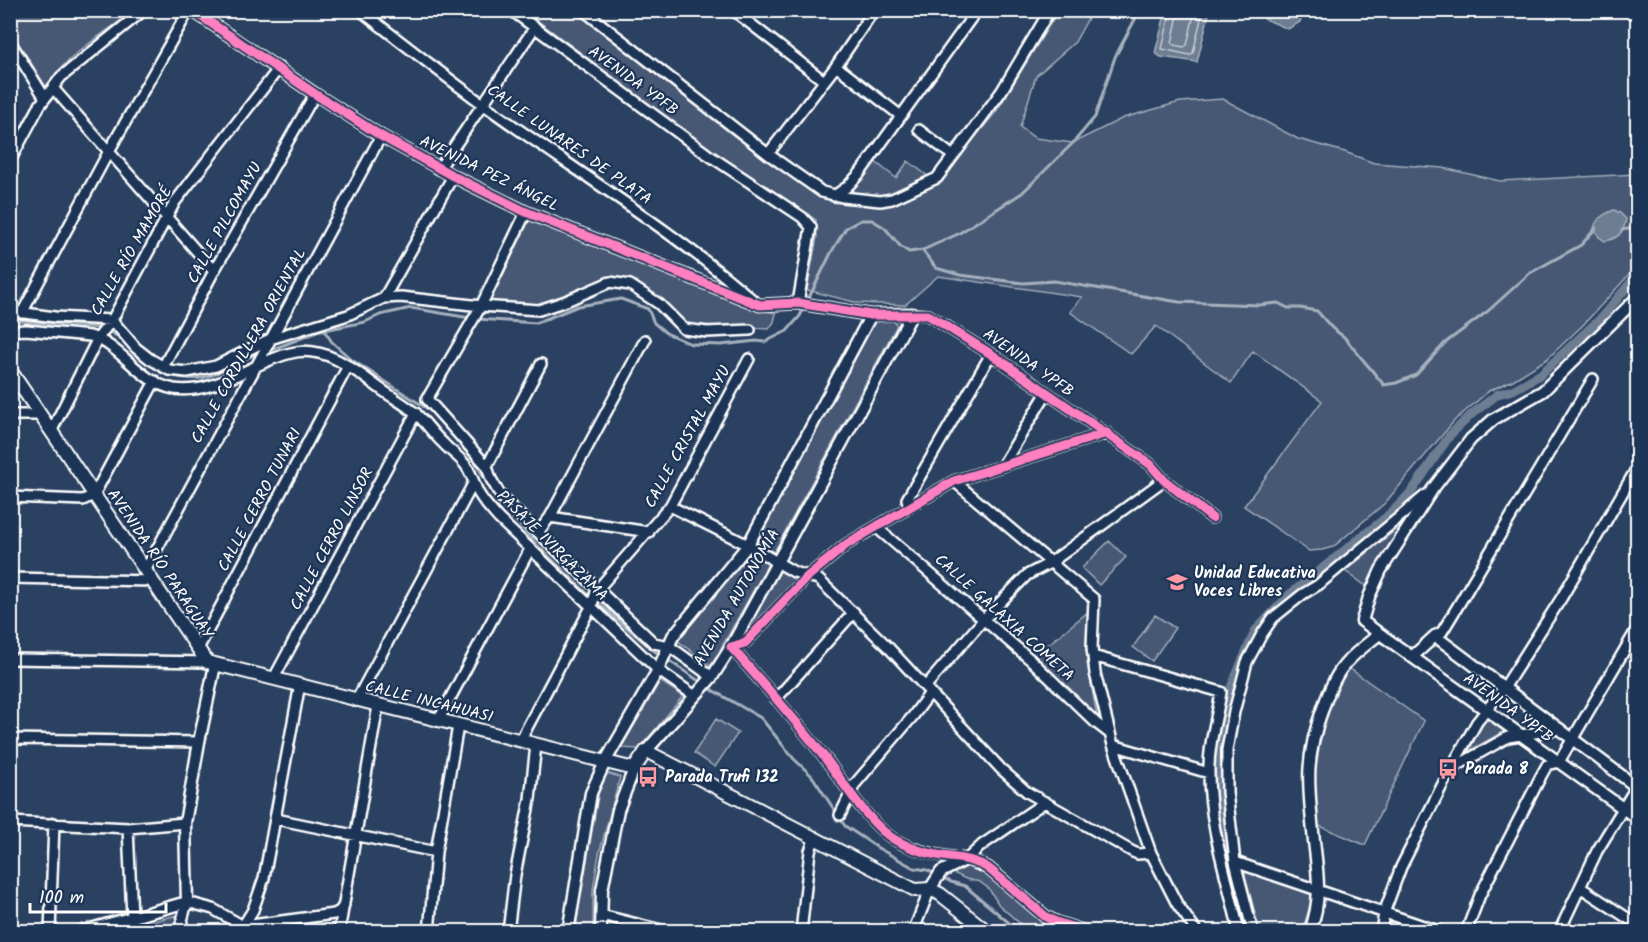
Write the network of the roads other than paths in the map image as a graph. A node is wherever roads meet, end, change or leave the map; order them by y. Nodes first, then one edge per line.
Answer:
1 (144, 10) edge
2 (191, 10) edge
3 (360, 10) edge
4 (511, 10) edge
5 (583, 10) edge
6 (733, 10) edge
7 (874, 10) edge
8 (977, 10) edge
9 (1050, 10) edge
10 (535, 27) junction
11 (10, 42) edge
12 (836, 66) junction
13 (279, 68) junction
14 (824, 81) junction
15 (52, 88) junction
16 (315, 94) junction
17 (45, 98) junction
18 (484, 105) junction
19 (901, 116) junction
20 (920, 130) dead end
21 (381, 136) junction
22 (109, 151) junction
23 (768, 154) junction
24 (953, 156) junction
25 (10, 161) edge
26 (440, 169) junction
27 (453, 176) junction
28 (834, 196) junction
29 (526, 213) junction
30 (166, 218) junction
31 (214, 271) junction
32 (1638, 297) edge
33 (384, 298) junction
34 (804, 304) junction
35 (760, 305) junction
36 (10, 311) edge
37 (22, 313) junction
38 (476, 314) junction
39 (912, 314) junction
40 (871, 315) junction
41 (112, 320) junction
42 (750, 330) dead end
43 (10, 331) edge
44 (99, 338) junction
45 (645, 340) dead end
46 (265, 347) junction
47 (991, 354) junction
48 (749, 359) dead end
49 (541, 364) dead end
50 (348, 366) junction
51 (163, 367) junction
52 (255, 367) junction
53 (10, 370) edge
54 (1593, 379) dead end
55 (155, 381) junction
56 (1046, 394) junction
57 (416, 413) junction
58 (10, 415) edge
59 (40, 415) junction
60 (51, 432) junction
61 (1107, 434) junction
62 (487, 466) junction
63 (1002, 466) junction
64 (1638, 466) edge
65 (1164, 480) junction
66 (954, 481) junction
67 (474, 482) junction
68 (1432, 490) junction
69 (94, 495) junction
70 (10, 497) edge
71 (670, 506) junction
72 (909, 506) junction
73 (550, 517) junction
74 (1212, 518) dead end
75 (876, 527) junction
76 (539, 531) junction
77 (649, 532) junction
78 (748, 545) junction
79 (530, 549) junction
80 (778, 561) junction
81 (1050, 563) junction
82 (148, 576) junction
83 (807, 577) junction
84 (10, 578) edge
85 (597, 590) junction
86 (591, 607) junction
87 (854, 612) junction
88 (984, 619) junction
89 (1638, 627) edge
90 (1379, 634) junction
91 (1435, 636) junction
92 (669, 646) junction
93 (731, 647) junction
94 (198, 649) junction
95 (1093, 656) junction
96 (1412, 657) junction
97 (10, 659) edge
98 (211, 664) junction
99 (658, 670) junction
100 (712, 677) junction
101 (274, 678) junction
102 (300, 684) junction
103 (1504, 688) junction
104 (928, 690) junction
105 (695, 696) junction
106 (776, 699) junction
107 (356, 701) junction
108 (378, 706) junction
109 (1486, 711) junction
110 (438, 720) junction
111 (458, 726) junction
112 (1560, 729) junction
113 (1110, 733) junction
114 (1520, 735) junction
115 (1573, 737) junction
116 (10, 739) edge
117 (520, 741) junction
118 (198, 742) junction
119 (536, 745) junction
120 (1113, 745) junction
121 (646, 751) junction
122 (605, 762) junction
123 (1558, 762) junction
124 (634, 769) junction
125 (1450, 770) junction
126 (1209, 773) junction
127 (1637, 786) edge
128 (849, 793) junction
129 (1045, 802) junction
130 (1621, 808) junction
131 (840, 814) dead end
132 (276, 819) junction
133 (1638, 819) edge
134 (10, 822) edge
135 (54, 823) junction
136 (185, 823) junction
137 (128, 828) junction
138 (356, 835) junction
139 (814, 837) junction
140 (436, 852) junction
141 (1151, 853) junction
142 (967, 859) junction
143 (1234, 862) junction
144 (935, 881) junction
145 (1580, 887) junction
146 (1319, 890) junction
147 (187, 902) junction
148 (344, 905) junction
149 (1384, 913) junction
150 (601, 915) junction
151 (132, 917) junction
152 (1638, 925) edge
153 (243, 929) edge
154 (51, 932) edge
155 (80, 932) edge
156 (130, 932) edge
157 (179, 932) edge
158 (339, 932) edge
159 (429, 932) edge
160 (508, 932) edge
161 (568, 932) edge
162 (601, 932) edge
163 (669, 932) edge
164 (801, 932) edge
165 (913, 932) edge
166 (988, 932) edge
167 (1086, 932) edge
168 (1197, 932) edge
169 (1239, 932) edge
170 (1253, 932) edge
171 (1310, 932) edge
172 (1381, 932) edge
173 (1441, 932) edge
174 (1466, 932) edge
175 (1559, 932) edge

1 - 15 street
2 - 13 street, AVENIDA PEZ ÁNGEL
2 - 22 street
3 - 18 street, CALLE LUNARES DE PLATA
4 - 10 street, AVENIDA YPFB
5 - 23 street, AVENIDA YPFB
6 - 14 street
7 - 12 street
8 - 19 street
9 - 24 street
10 - 18 street
10 - 34 street, AVENIDA YPFB
11 - 17 street
12 - 14 street
12 - 19 street
13 - 16 street, AVENIDA PEZ ÁNGEL
13 - 30 street, CALLE RÍO MAMORÉ
14 - 23 street
15 - 17 street
15 - 22 street
16 - 21 street, AVENIDA PEZ ÁNGEL
16 - 31 street, CALLE PILCOMAYU
17 - 25 street
18 - 26 street
18 - 35 street, CALLE LUNARES DE PLATA
19 - 28 street
20 - 24 street
21 - 26 street, AVENIDA PEZ ÁNGEL
21 - 46 street, CALLE CORDILLERA ORIENTAL
22 - 30 street
22 - 37 street
23 - 28 street, AVENIDA YPFB
24 - 28 street
26 - 27 street, AVENIDA PEZ ÁNGEL
27 - 29 street, AVENIDA PEZ ÁNGEL
27 - 33 street
29 - 35 street, AVENIDA PEZ ÁNGEL
29 - 38 street
30 - 31 street
30 - 41 street, CALLE RÍO MAMORÉ
31 - 51 street, CALLE PILCOMAYU
32 - 68 street
33 - 38 street
33 - 46 street
34 - 35 street, AVENIDA PEZ ÁNGEL
34 - 40 street, AVENIDA YPFB
36 - 37 street
37 - 41 street
38 - 42 street
38 - 62 street, PASAJE IVIRGAZAMA
39 - 40 street, AVENIDA YPFB
39 - 47 street, AVENIDA YPFB
39 - 80 street, AVENIDA AUTONOMÍA
40 - 78 street, AVENIDA AUTONOMÍA
41 - 44 street, CALLE RÍO MAMORÉ
41 - 51 street
43 - 44 street
44 - 55 street, PASAJE IVIRGAZAMA
44 - 60 street, CALLE RÍO MAMORÉ
45 - 73 street
46 - 51 street
46 - 52 street, CALLE CORDILLERA ORIENTAL
47 - 56 street, AVENIDA YPFB
47 - 72 street
48 - 71 street, CALLE CRISTAL MAYU
49 - 62 street
50 - 52 street, PASAJE IVIRGAZAMA
50 - 57 street, PASAJE IVIRGAZAMA
50 - 94 street, CALLE CERRO TUNARI
52 - 55 street, PASAJE IVIRGAZAMA
52 - 82 street, CALLE CORDILLERA ORIENTAL
53 - 59 main road, AVENIDA RÍO PARAGUAY
54 - 91 street
55 - 69 street
56 - 61 street, AVENIDA YPFB
56 - 63 street
57 - 67 street, PASAJE IVIRGAZAMA
57 - 101 street, CALLE CERRO LINSOR
58 - 59 street
59 - 60 main road, AVENIDA RÍO PARAGUAY
60 - 69 main road, AVENIDA RÍO PARAGUAY
61 - 63 street
61 - 65 street, AVENIDA YPFB
62 - 76 street, PASAJE IVIRGAZAMA
63 - 66 street
64 - 103 street
65 - 74 street, AVENIDA YPFB
65 - 81 street
66 - 72 street
66 - 81 street
67 - 79 street, PASAJE IVIRGAZAMA
67 - 107 street
68 - 90 street, AVENIDA YPFB
68 - 143 street
69 - 70 street
69 - 82 main road, AVENIDA RÍO PARAGUAY
71 - 77 street, CALLE CRISTAL MAYU
71 - 78 street
72 - 75 street
73 - 76 street
73 - 77 street
75 - 83 street
75 - 88 street, CALLE GALAXIA COMETA
76 - 85 street, PASAJE IVIRGAZAMA
77 - 85 street, CALLE CRISTAL MAYU
78 - 80 street
78 - 92 street, AVENIDA AUTONOMÍA
79 - 86 street, PASAJE IVIRGAZAMA
79 - 110 street
80 - 83 street
80 - 93 street, AVENIDA AUTONOMÍA
81 - 88 street
81 - 95 street
82 - 84 street
82 - 94 main road, AVENIDA RÍO PARAGUAY
83 - 87 street
83 - 93 street
85 - 86 street, CALLE CRISTAL MAYU
85 - 92 street, PASAJE IVIRGAZAMA
86 - 99 street, PASAJE IVIRGAZAMA
86 - 117 street, CALLE CRISTAL MAYU
87 - 104 street
87 - 106 street
88 - 104 street
88 - 113 street, CALLE GALAXIA COMETA
89 - 115 street
90 - 96 street, AVENIDA YPFB
90 - 146 street
91 - 96 street
91 - 103 street, AVENIDA YPFB
92 - 99 street, AVENIDA AUTONOMÍA
92 - 100 street, PASAJE IVIRGAZAMA
93 - 100 street, AVENIDA AUTONOMÍA
93 - 106 street
94 - 98 main road, AVENIDA RÍO PARAGUAY
95 - 113 street
95 - 126 street
96 - 109 street, AVENIDA YPFB
97 - 98 street, CALLE INCAHUASI
98 - 101 main road, CALLE INCAHUASI
98 - 118 street
99 - 105 street, PASAJE IVIRGAZAMA
99 - 122 street, AVENIDA AUTONOMÍA
100 - 105 street, AVENIDA AUTONOMÍA
101 - 102 main road, CALLE INCAHUASI
102 - 107 main road, CALLE INCAHUASI
102 - 132 street
103 - 109 street
103 - 112 street, AVENIDA YPFB
104 - 128 street
104 - 129 street
105 - 121 street, AVENIDA AUTONOMÍA
106 - 128 street
107 - 108 main road, CALLE INCAHUASI
108 - 110 main road, CALLE INCAHUASI
108 - 138 street
109 - 114 street, AVENIDA YPFB
109 - 125 street
110 - 111 main road, CALLE INCAHUASI
111 - 117 main road, CALLE INCAHUASI
111 - 140 street
112 - 114 street
112 - 115 street, AVENIDA YPFB
113 - 120 street
114 - 123 street, AVENIDA YPFB
114 - 125 street
115 - 123 street
115 - 127 street, AVENIDA YPFB
116 - 118 street
117 - 119 main road, CALLE INCAHUASI
118 - 136 street
119 - 122 main road, CALLE INCAHUASI
119 - 160 street
120 - 126 street
120 - 141 street
121 - 124 main road, AVENIDA AUTONOMÍA
121 - 139 main road
122 - 124 main road, CALLE INCAHUASI
122 - 161 street, AVENIDA AUTONOMÍA
123 - 130 street, AVENIDA YPFB
123 - 174 street
124 - 150 street, AVENIDA AUTONOMÍA
125 - 149 street
126 - 169 street
127 - 130 street
128 - 131 street
128 - 142 street
129 - 141 street
129 - 142 street
130 - 133 street, AVENIDA YPFB
130 - 145 street
132 - 138 street
132 - 153 street
134 - 135 street
135 - 137 street
135 - 154 street
136 - 137 street
136 - 147 street
137 - 151 street
138 - 140 street
138 - 148 street
139 - 144 main road
139 - 164 street
140 - 159 street
141 - 168 street
142 - 144 street
142 - 167 street
143 - 146 street
143 - 170 street
144 - 165 street
144 - 166 main road
145 - 152 street
145 - 175 street
146 - 149 street
146 - 171 street
147 - 151 street
147 - 153 street
147 - 157 street
148 - 153 street
148 - 158 street
149 - 172 street
149 - 173 street
150 - 162 street, AVENIDA AUTONOMÍA
150 - 163 street
151 - 155 street
151 - 156 street

